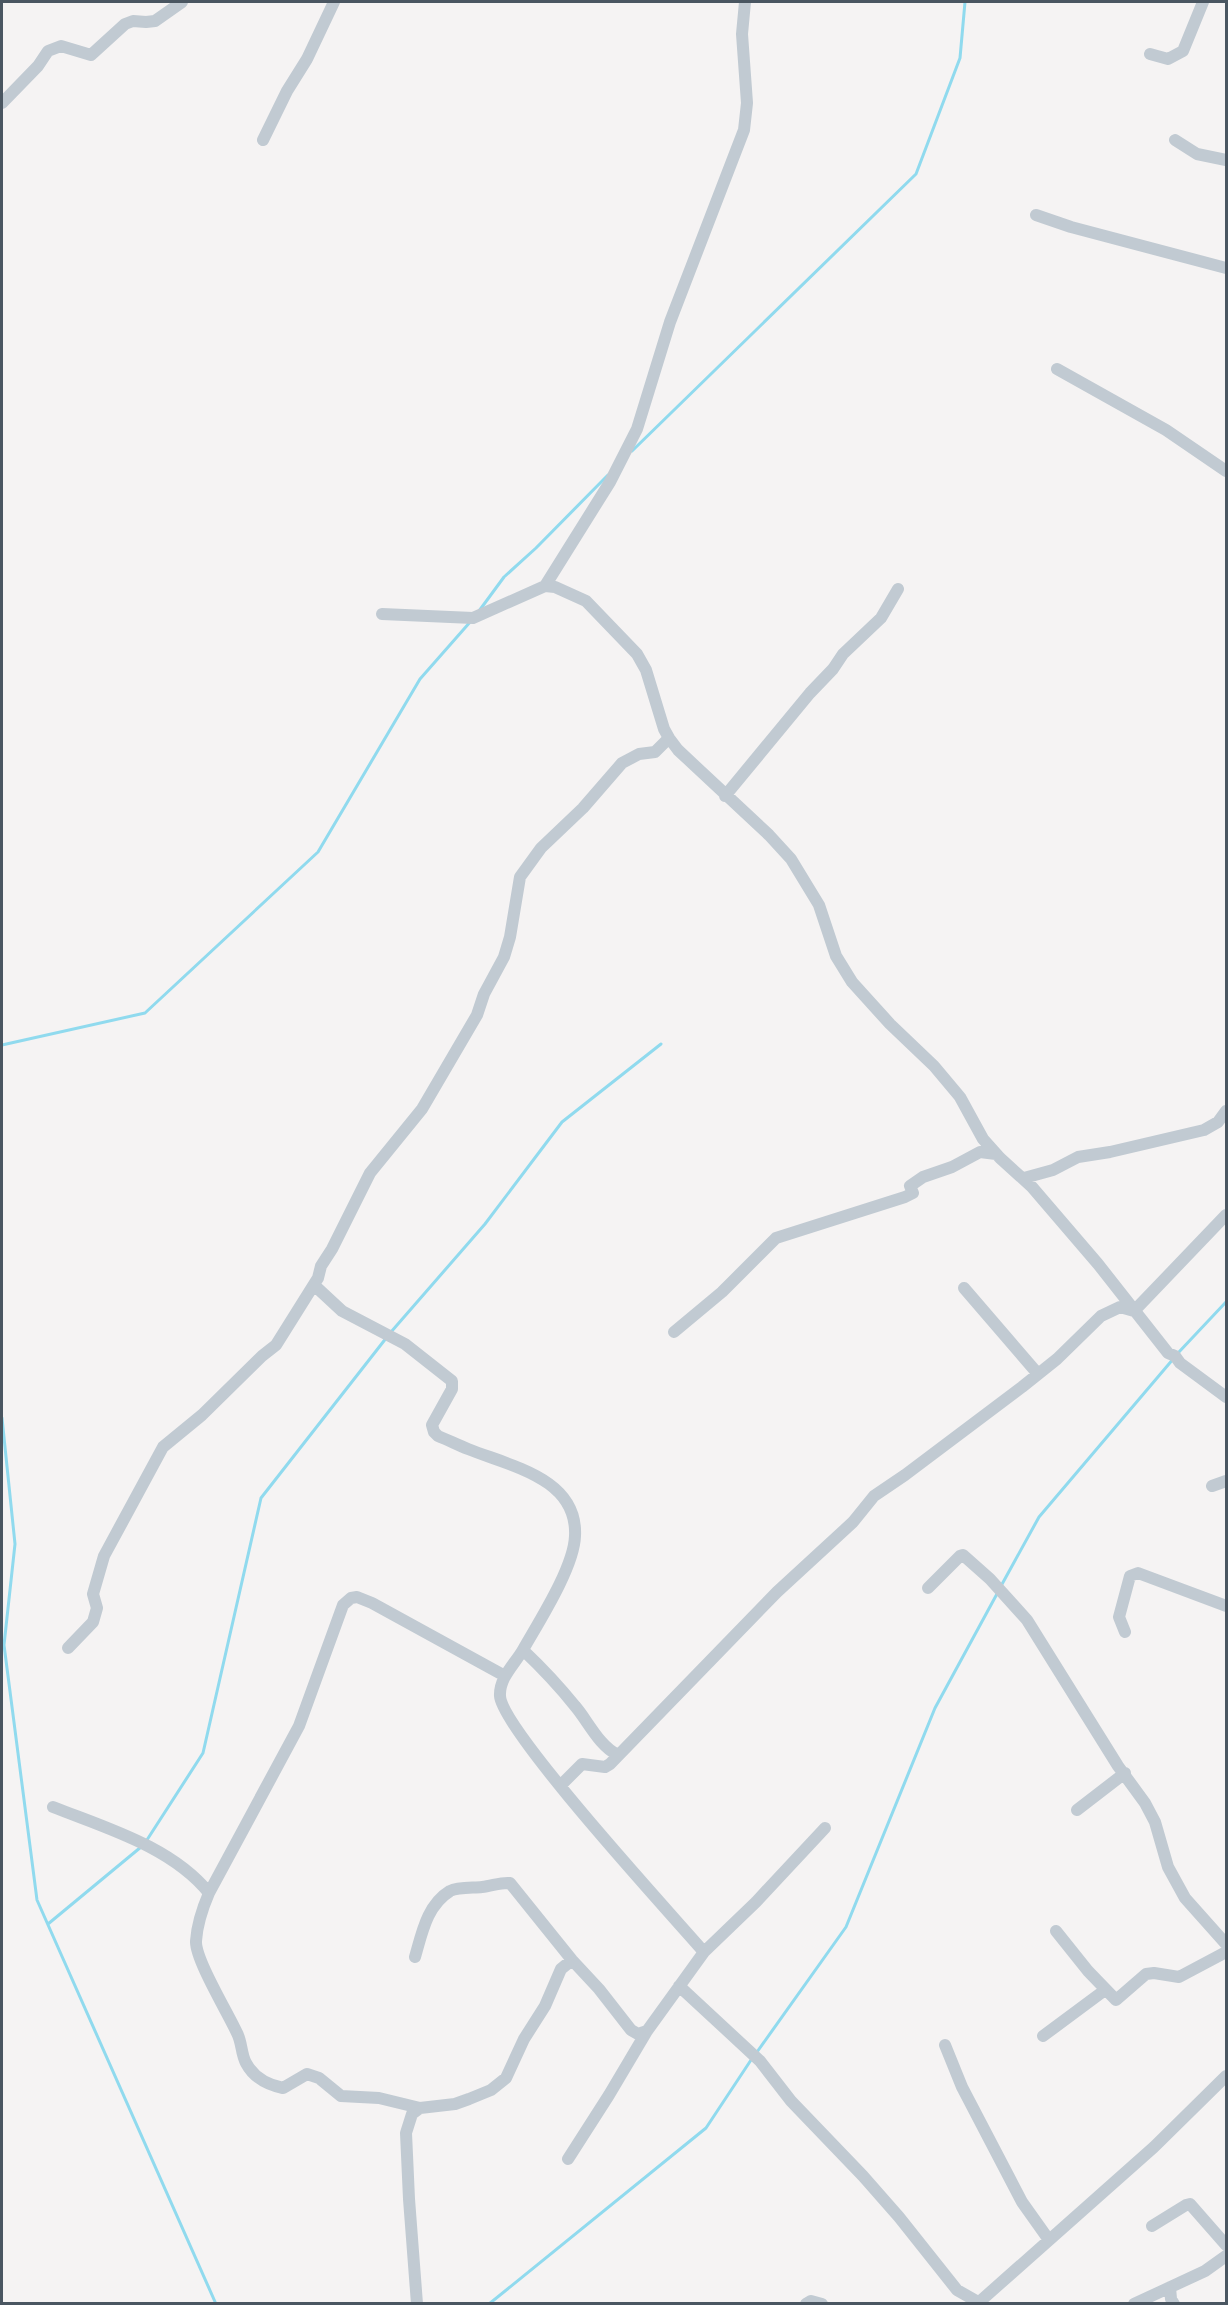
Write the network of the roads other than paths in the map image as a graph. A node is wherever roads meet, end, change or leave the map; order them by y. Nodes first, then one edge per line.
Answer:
1 (182, 2) edge
2 (334, 2) edge
3 (745, 2) edge
4 (1203, 2) edge
5 (1150, 54) dead end
6 (2, 103) edge
7 (263, 140) dead end
8 (1175, 140) dead end
9 (1227, 160) edge
10 (1036, 215) dead end
11 (1227, 268) edge
12 (1057, 369) dead end
13 (1227, 471) edge
14 (545, 586) junction
15 (897, 589) dead end
16 (382, 614) dead end
17 (669, 738) junction
18 (725, 796) junction
19 (1227, 1111) edge
20 (996, 1154) junction
21 (1024, 1178) junction
22 (1227, 1215) edge
23 (314, 1285) junction
24 (964, 1288) dead end
25 (1134, 1311) junction
26 (674, 1332) dead end
27 (1038, 1374) junction
28 (1227, 1397) edge
29 (1227, 1481) edge
30 (1212, 1486) dead end
31 (928, 1588) dead end
32 (1227, 1606) edge
33 (1125, 1632) dead end
34 (68, 1648) dead end
35 (523, 1650) junction
36 (505, 1676) junction
37 (618, 1755) junction
38 (1125, 1773) junction
39 (560, 1786) junction
40 (53, 1807) dead end
41 (1077, 1810) dead end
42 (825, 1828) dead end
43 (210, 1893) junction
44 (1056, 1931) dead end
45 (1227, 1944) edge
46 (704, 1952) junction
47 (1227, 1953) edge
48 (416, 1957) dead end
49 (572, 1960) junction
50 (679, 1986) junction
51 (1105, 1990) junction
52 (647, 2031) junction
53 (1043, 2036) dead end
54 (945, 2044) dead end
55 (1227, 2076) edge
56 (420, 2108) junction
57 (568, 2159) dead end
58 (1152, 2226) dead end
59 (1049, 2240) junction
60 (1227, 2245) edge
61 (1227, 2256) edge
62 (1170, 2287) junction
63 (977, 2303) edge
64 (417, 2304) edge
65 (806, 2304) edge
66 (822, 2304) edge
67 (1134, 2304) edge
68 (1174, 2304) edge

1 - 6 street
2 - 7 street
3 - 14 street
4 - 5 street
8 - 9 street
10 - 11 street
12 - 13 street
14 - 16 street
14 - 17 street
15 - 18 street
17 - 18 street
17 - 23 street
18 - 20 street
19 - 21 street
20 - 21 street
20 - 26 street
21 - 25 street
22 - 25 street
23 - 34 street
23 - 35 street
24 - 27 street
25 - 27 street
25 - 28 street
27 - 37 street
29 - 30 street
31 - 38 street
32 - 33 street
35 - 36 street
35 - 37 street
36 - 39 street
36 - 43 street
37 - 39 street
38 - 41 street
38 - 45 street
39 - 46 street
40 - 43 street
42 - 46 street
43 - 56 street
44 - 51 street
46 - 50 street
47 - 51 street
48 - 49 street
49 - 52 street
49 - 56 street
50 - 52 street
50 - 63 street
51 - 53 street
52 - 57 street
54 - 59 street
55 - 59 street
56 - 64 street
58 - 60 street
59 - 63 street
61 - 62 street
62 - 67 street
62 - 68 street
65 - 66 street

